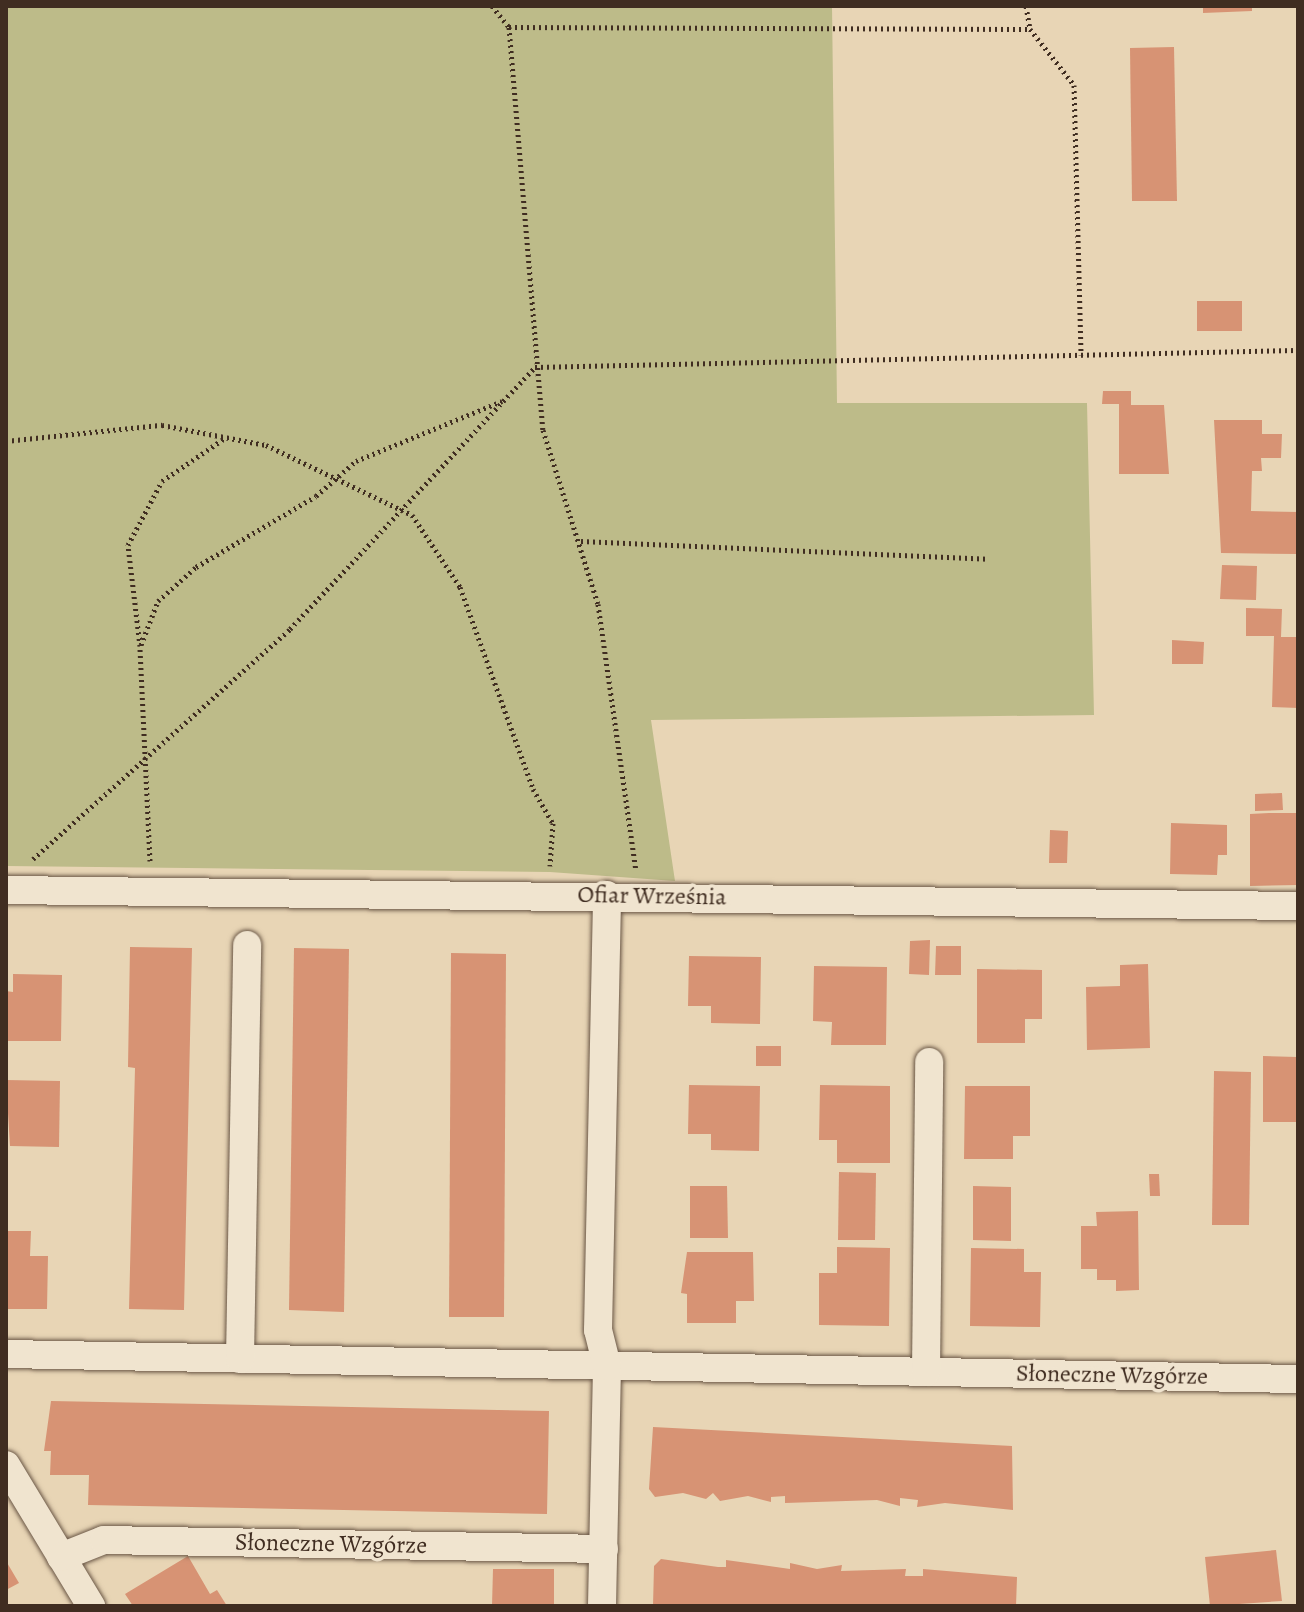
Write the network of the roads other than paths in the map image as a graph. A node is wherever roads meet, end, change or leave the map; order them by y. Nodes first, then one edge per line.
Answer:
1 (6, 890) edge
2 (607, 895) junction
3 (1298, 906) edge
4 (247, 945) dead end
5 (929, 1062) dead end
6 (6, 1354) edge
7 (240, 1359) junction
8 (607, 1366) junction
9 (926, 1372) junction
10 (1298, 1379) edge
11 (6, 1465) edge
12 (604, 1549) junction
13 (61, 1557) junction
14 (91, 1606) edge
15 (602, 1606) edge

1 - 2 street, Ofiar Września
2 - 3 street, Ofiar Września
2 - 8 street
4 - 7 street
5 - 9 street
6 - 7 street, Słoneczne Wzgórze
7 - 8 street, Słoneczne Wzgórze
8 - 9 street, Słoneczne Wzgórze
8 - 12 street
9 - 10 street, Słoneczne Wzgórze
11 - 13 street
12 - 13 street, Słoneczne Wzgórze
12 - 15 street
13 - 14 street

